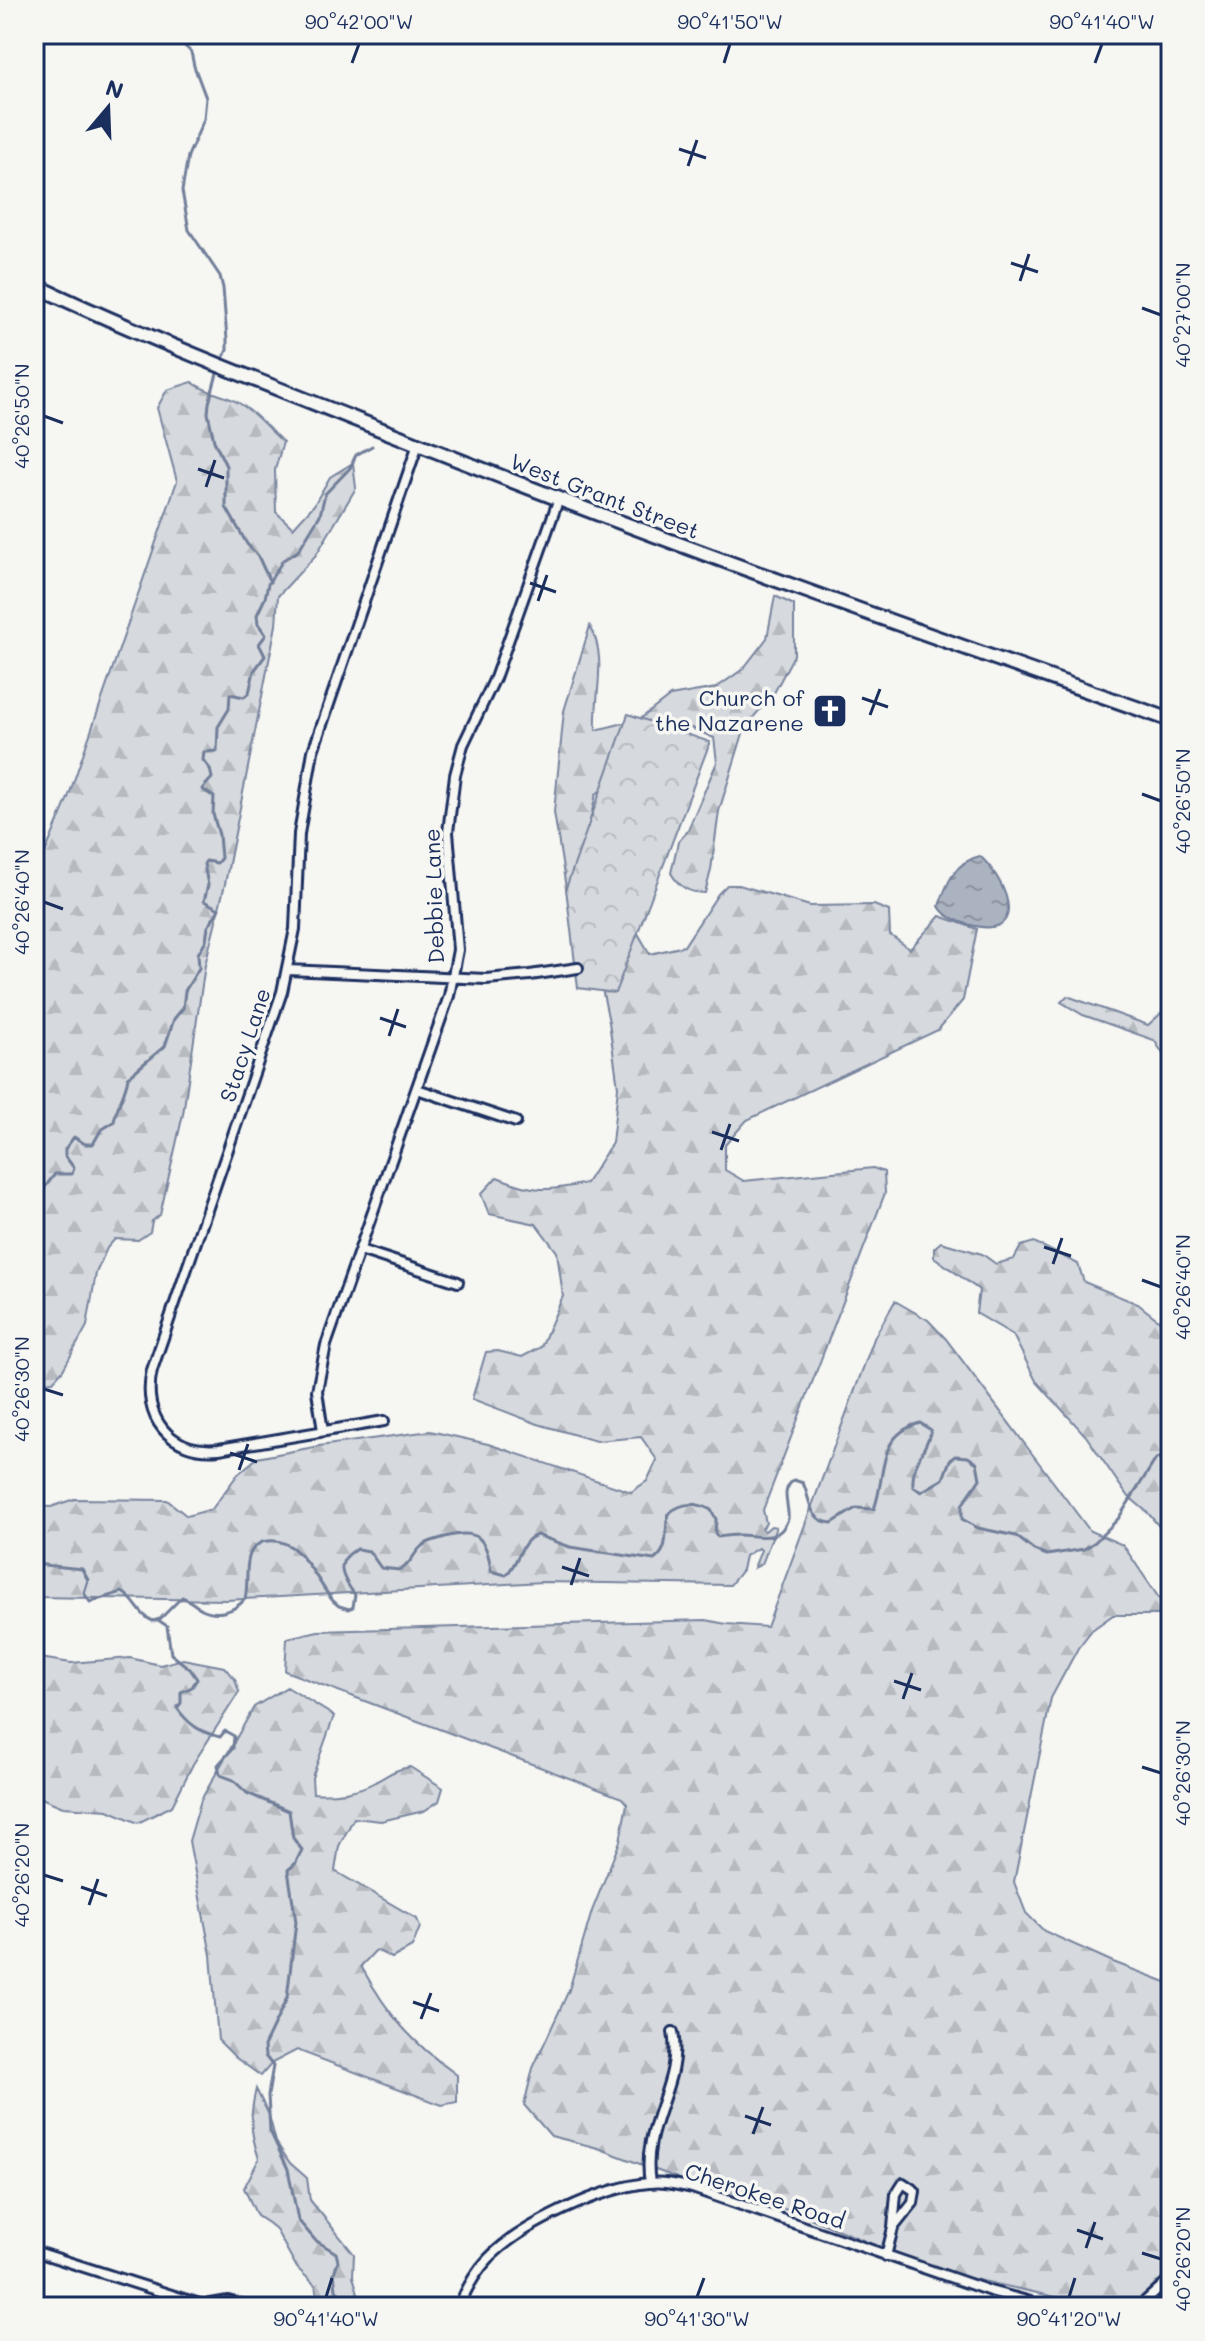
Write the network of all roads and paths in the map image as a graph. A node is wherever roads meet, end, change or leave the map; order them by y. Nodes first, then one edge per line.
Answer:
1 (34, 285) edge
2 (418, 444) junction
3 (558, 501) junction
4 (1171, 720) edge
5 (578, 968) dead end
6 (288, 970) junction
7 (454, 979) junction
8 (417, 1089) junction
9 (516, 1122) dead end
10 (360, 1250) junction
11 (458, 1282) dead end
12 (384, 1421) dead end
13 (323, 1431) junction
14 (673, 2032) dead end
15 (650, 2183) junction
16 (893, 2228) junction
17 (34, 2251) edge
18 (886, 2256) junction
19 (1171, 2278) edge
20 (205, 2306) edge
21 (249, 2307) edge
22 (459, 2307) edge
23 (1049, 2307) edge
24 (1139, 2307) edge

1 - 2 main road, West Grant Street
2 - 3 main road, West Grant Street
2 - 6 street, Stacy Lane
3 - 4 main road, West Grant Street
3 - 7 street, Debbie Lane
5 - 7 street
6 - 7 street
6 - 13 street, Stacy Lane
7 - 8 street, Debbie Lane
8 - 9 street
8 - 10 street, Debbie Lane
10 - 11 street
10 - 13 street, Debbie Lane
12 - 13 street, Stacy Lane
14 - 15 street
15 - 18 street, Cherokee Road
15 - 22 street, Cherokee Road
16 - 16 street
16 - 18 street
17 - 20 street
18 - 23 street, Cherokee Road
19 - 24 street
20 - 21 street

